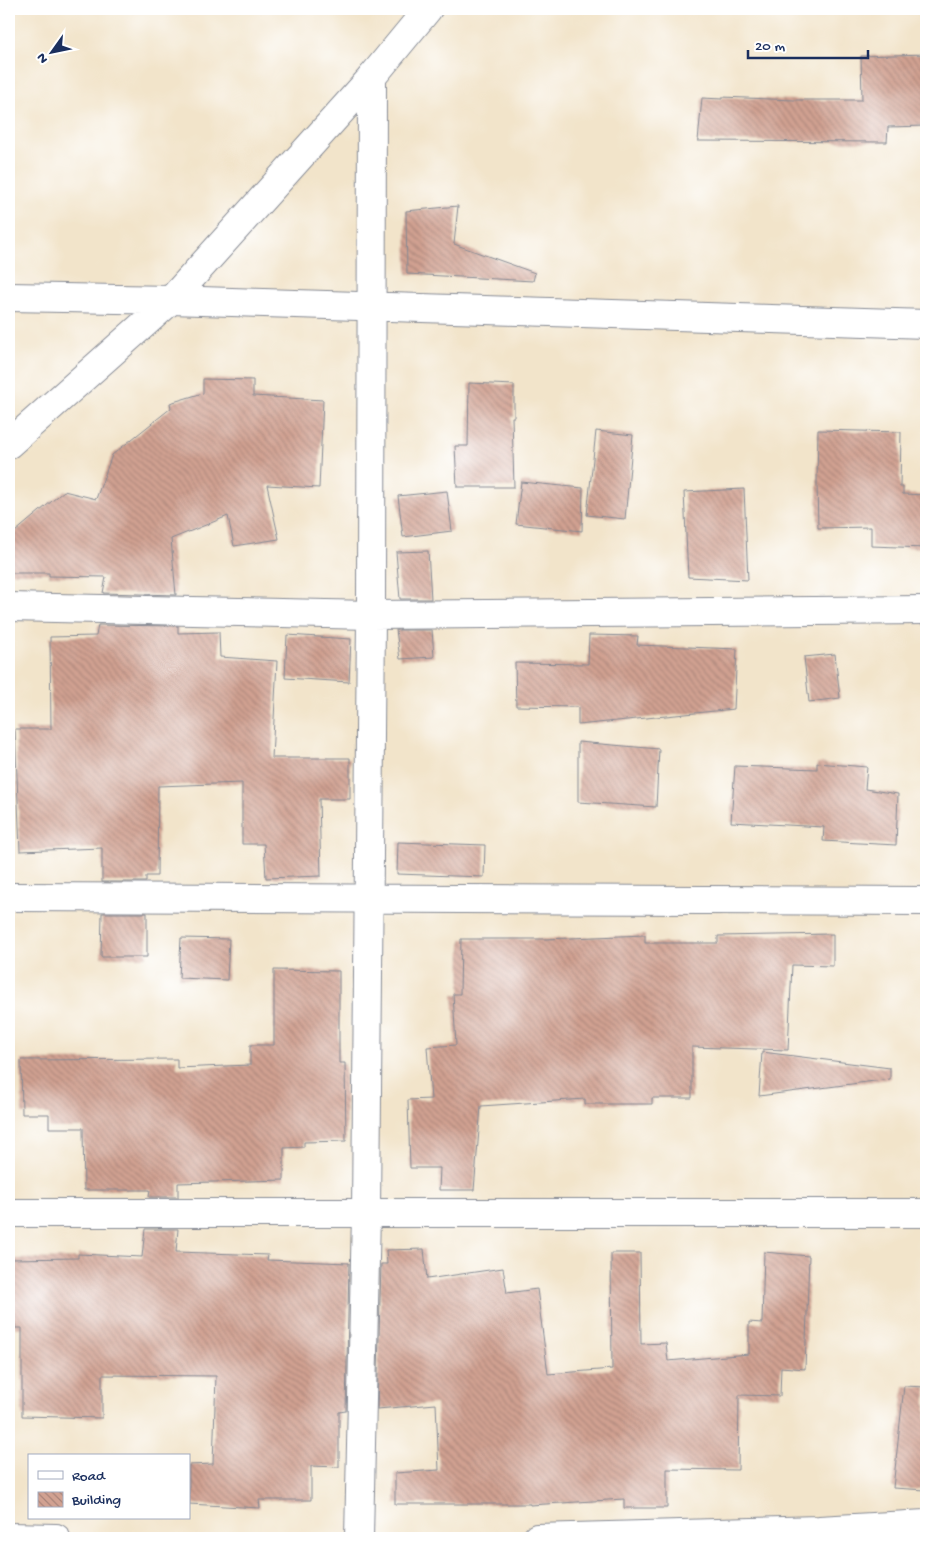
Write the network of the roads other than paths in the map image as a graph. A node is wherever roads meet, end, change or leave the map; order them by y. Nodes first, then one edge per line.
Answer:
1 (428, 9) edge
2 (372, 77) junction
3 (9, 297) edge
4 (171, 300) junction
5 (371, 307) junction
6 (926, 324) edge
7 (9, 444) edge
8 (9, 607) edge
9 (926, 610) edge
10 (371, 614) junction
11 (9, 897) edge
12 (368, 898) junction
13 (926, 902) edge
14 (9, 1213) edge
15 (366, 1213) junction
16 (926, 1213) edge
17 (926, 1524) edge
18 (9, 1538) edge
19 (56, 1538) edge
20 (359, 1538) edge
21 (537, 1538) edge

1 - 2 street
2 - 4 street
2 - 5 street
3 - 4 street
4 - 5 street
4 - 7 street
5 - 6 street
5 - 10 street
8 - 10 street
9 - 10 street
10 - 12 street
11 - 12 street
12 - 13 street
12 - 15 street
14 - 15 street
15 - 16 street
15 - 20 street
17 - 21 street
18 - 19 street

